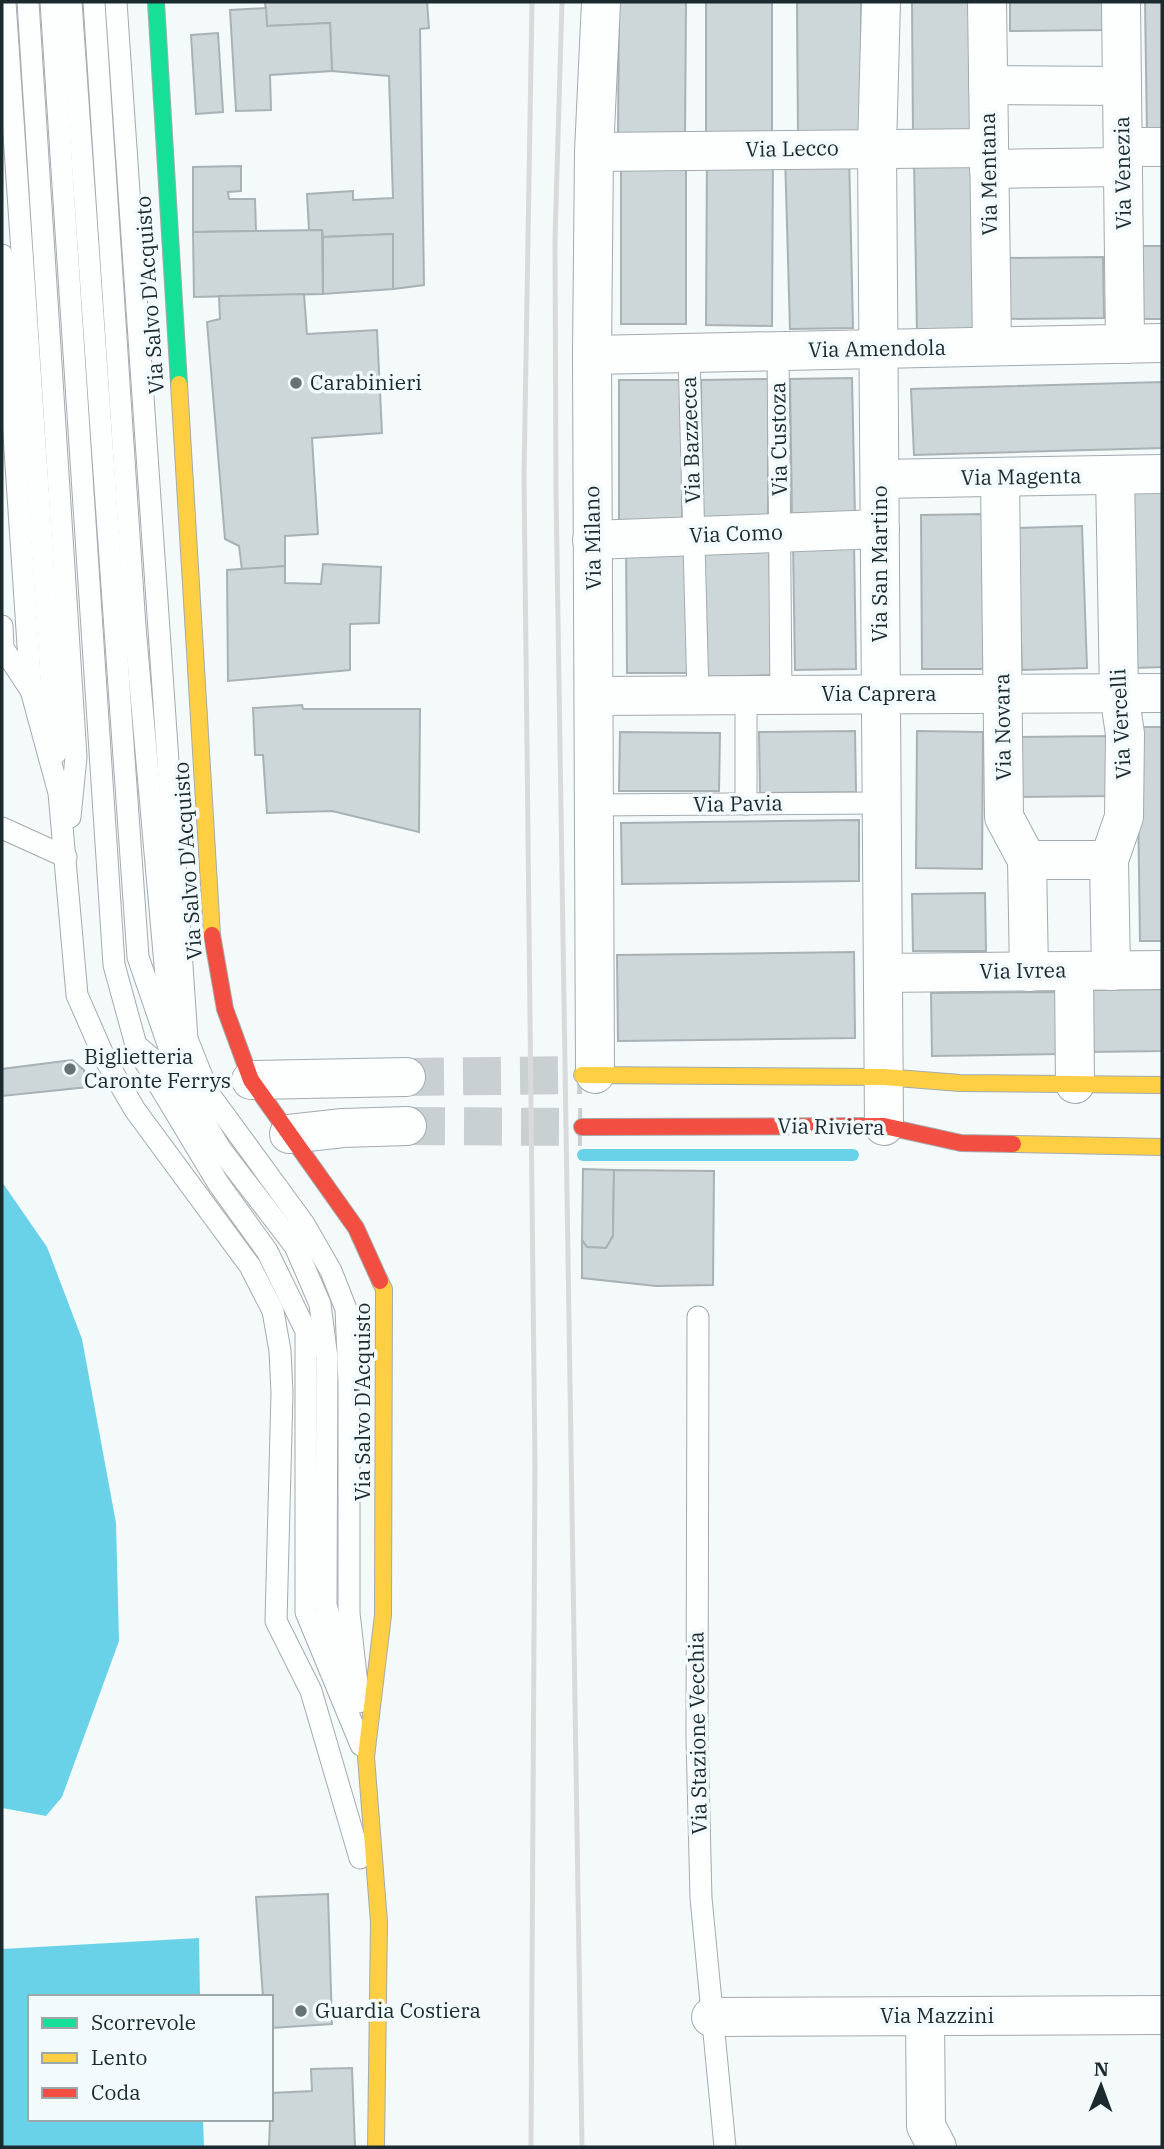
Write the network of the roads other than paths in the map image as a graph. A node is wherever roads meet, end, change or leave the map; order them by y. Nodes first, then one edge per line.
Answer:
1 (5, 2) edge
2 (29, 2) edge
3 (51, 2) edge
4 (71, 2) edge
5 (94, 2) edge
6 (116, 2) edge
7 (156, 2) edge
8 (601, 2) edge
9 (881, 2) edge
10 (987, 2) edge
11 (1121, 2) edge
12 (988, 85) junction
13 (1122, 86) junction
14 (1162, 147) edge
15 (877, 148) junction
16 (594, 152) junction
17 (1123, 157) junction
18 (989, 159) junction
19 (2, 256) edge
20 (1144, 343) edge
21 (992, 346) junction
22 (879, 348) junction
23 (778, 351) junction
24 (689, 354) junction
25 (592, 355) junction
26 (1162, 474) edge
27 (1115, 475) junction
28 (1000, 477) junction
29 (880, 479) junction
30 (880, 529) junction
31 (780, 533) junction
32 (694, 536) junction
33 (592, 540) junction
34 (2, 626) edge
35 (31, 690) junction
36 (1119, 693) junction
37 (1162, 693) edge
38 (881, 694) junction
39 (1003, 694) junction
40 (698, 695) junction
41 (764, 695) junction
42 (596, 696) junction
43 (59, 793) junction
44 (882, 803) junction
45 (747, 804) junction
46 (594, 805) junction
47 (2, 828) edge
48 (66, 857) junction
49 (1027, 860) junction
50 (1109, 860) junction
51 (1162, 970) edge
52 (1093, 971) junction
53 (883, 972) junction
54 (1029, 972) junction
55 (170, 1021) junction
56 (187, 1039) junction
57 (136, 1045) junction
58 (589, 1075) joint
59 (406, 1077) tunnel mouth
60 (884, 1077) junction
61 (251, 1080) junction
62 (182, 1084) junction
63 (1074, 1084) junction
64 (1162, 1085) edge
65 (407, 1126) tunnel mouth
66 (884, 1126) junction
67 (582, 1127) tunnel mouth
68 (289, 1134) junction
69 (1162, 1147) edge
70 (698, 1317) dead end
71 (366, 1757) junction
72 (379, 1922) junction
73 (1162, 2015) edge
74 (925, 2016) junction
75 (711, 2017) junction
76 (376, 2147) edge
77 (725, 2147) edge
78 (937, 2147) edge

1 - 43 lane
2 - 48 lane
3 - 57 lane
4 - 62 lane
5 - 55 lane
6 - 56 lane
7 - 61 street, Via Salvo D'Acquisto
8 - 16 street, Via Milano
9 - 15 street, Via San Martino
10 - 12 street, Via Mentana
11 - 13 street, Via Venezia
12 - 13 street
12 - 18 street, Via Mentana
13 - 17 street, Via Venezia
14 - 17 street, Via Lecco
15 - 16 street, Via Lecco
15 - 18 street, Via Lecco
15 - 22 street, Via San Martino
16 - 25 street, Via Milano
17 - 18 street, Via Lecco
17 - 20 street, Via Venezia
18 - 21 street, Via Mentana
19 - 35 lane
20 - 21 street, Via Amendola
21 - 22 street, Via Amendola
22 - 23 street, Via Amendola
22 - 29 street, Via San Martino
23 - 24 street, Via Amendola
23 - 31 lane, Via Custoza
24 - 25 street, Via Amendola
24 - 32 lane, Via Bazzecca
25 - 33 street, Via Milano
26 - 27 street, Via Magenta
27 - 28 street, Via Magenta
27 - 36 street, Via Vercelli
28 - 29 street, Via Magenta
28 - 39 street, Via Novara
29 - 30 street, Via San Martino
30 - 31 street, Via Como
30 - 38 street, Via San Martino
31 - 32 street, Via Como
31 - 41 lane, Via Custoza
32 - 33 street, Via Como
32 - 40 lane, Via Bazzecca
33 - 42 street, Via Milano
34 - 35 lane
35 - 43 lane
36 - 37 street, Via Caprera
36 - 39 street, Via Caprera
36 - 50 street, Via Vercelli
38 - 39 street, Via Caprera
38 - 41 street, Via Caprera
38 - 44 street, Via San Martino
39 - 49 street, Via Novara
40 - 41 street, Via Caprera
40 - 42 street, Via Caprera
41 - 45 lane, Via Custoza
42 - 46 street, Via Milano
43 - 48 lane
44 - 45 lane, Via Pavia
44 - 53 street, Via San Martino
45 - 46 lane, Via Pavia
46 - 58 street, Via Milano
47 - 48 lane
48 - 72 lane
49 - 50 street
49 - 54 street, Via Novara
50 - 52 street, Via Vercelli
51 - 52 street, Via Ivrea
52 - 54 street, Via Ivrea
52 - 63 street, Via Vercelli
53 - 54 street, Via Ivrea
53 - 60 street, Via San Martino
55 - 56 lane
55 - 62 lane
56 - 71 lane
57 - 62 lane
57 - 71 lane
58 - 60 street
59 - 61 street
60 - 63 street
60 - 66 street, Via San Martino
61 - 68 street, Via Salvo D'Acquisto
62 - 71 lane
63 - 64 street
65 - 68 street
66 - 67 street, Via Riviera
66 - 69 street, Via Riviera
68 - 71 street, Via Salvo D'Acquisto
70 - 75 lane, Via Stazione Vecchia
71 - 72 street, Via Salvo D'Acquisto
72 - 76 street, Via Salvo D'Acquisto
73 - 74 street, Via Mazzini
74 - 75 street, Via Mazzini
74 - 78 street
75 - 77 lane, Via Stazione Vecchia

